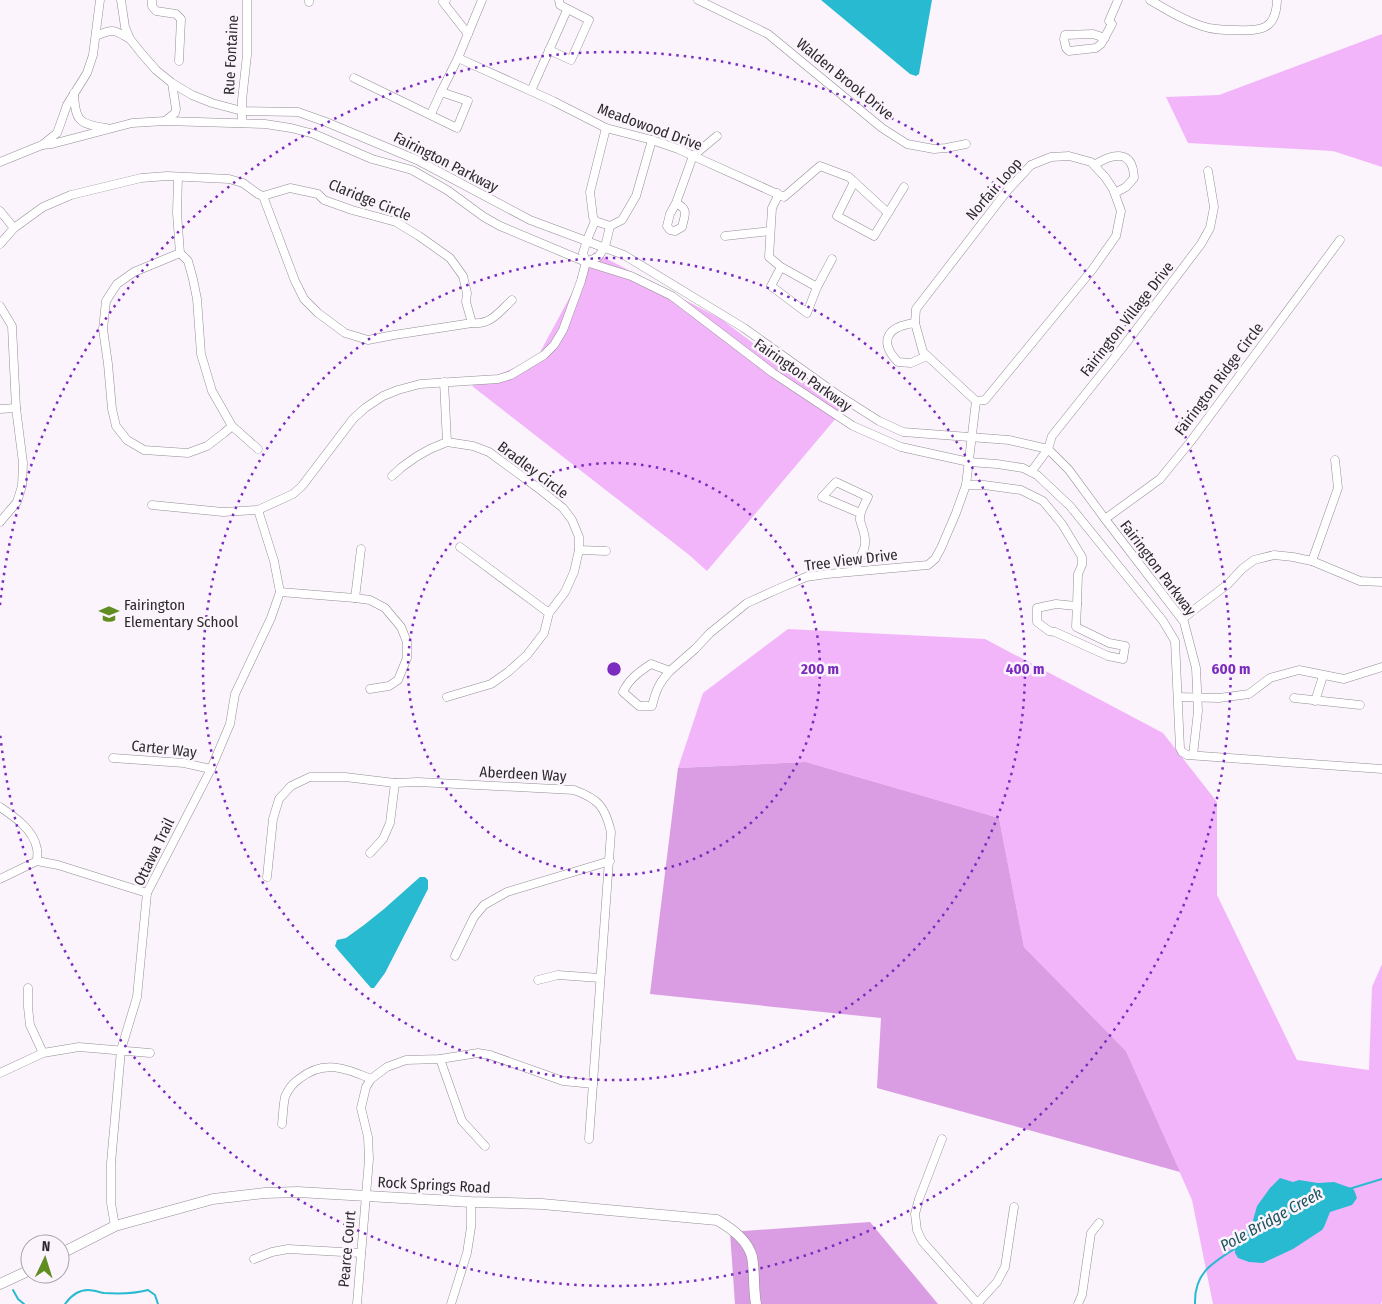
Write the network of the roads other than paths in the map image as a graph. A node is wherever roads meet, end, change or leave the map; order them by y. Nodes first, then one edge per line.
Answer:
1 (100, 0) edge
2 (121, 0) edge
3 (152, 0) edge
4 (247, 0) edge
5 (446, 0) edge
6 (482, 0) edge
7 (559, 0) edge
8 (698, 0) edge
9 (1118, 0) edge
10 (1150, 0) edge
11 (1277, 0) edge
12 (715, 4) edge
13 (567, 10) junction
14 (468, 34) junction
15 (96, 36) junction
16 (130, 38) junction
17 (1105, 38) junction
18 (549, 50) junction
19 (458, 58) junction
20 (179, 61) dead end
21 (354, 78) dead end
22 (172, 83) junction
23 (531, 91) junction
24 (441, 92) junction
25 (74, 93) junction
26 (242, 110) junction
27 (432, 114) junction
28 (165, 121) junction
29 (242, 124) junction
30 (606, 128) junction
31 (108, 129) junction
32 (717, 136) dead end
33 (652, 140) junction
34 (966, 144) dead end
35 (42, 145) junction
36 (692, 156) junction
37 (0, 162) edge
38 (1094, 165) junction
39 (1208, 171) dead end
40 (178, 176) junction
41 (854, 182) junction
42 (904, 187) dead end
43 (777, 193) junction
44 (1114, 193) junction
45 (263, 196) junction
46 (676, 203) dead end
47 (0, 211) edge
48 (888, 213) junction
49 (595, 221) junction
50 (610, 226) junction
51 (14, 228) junction
52 (770, 231) junction
53 (725, 236) dead end
54 (587, 240) junction
55 (1340, 240) dead end
56 (0, 244) edge
57 (605, 247) junction
58 (180, 253) junction
59 (832, 259) dead end
60 (586, 262) junction
61 (781, 267) junction
62 (817, 287) junction
63 (512, 300) dead end
64 (0, 306) edge
65 (915, 322) junction
66 (472, 324) junction
67 (927, 356) junction
68 (444, 382) junction
69 (976, 401) junction
70 (16, 408) junction
71 (0, 409) edge
72 (232, 426) junction
73 (971, 438) junction
74 (447, 442) junction
75 (258, 449) dead end
76 (1048, 449) junction
77 (1335, 460) dead end
78 (969, 462) junction
79 (1031, 472) junction
80 (392, 476) dead end
81 (966, 485) junction
82 (152, 505) dead end
83 (258, 510) junction
84 (860, 514) junction
85 (1104, 519) junction
86 (0, 522) edge
87 (460, 547) dead end
88 (361, 549) dead end
89 (579, 550) junction
90 (606, 551) dead end
91 (1312, 561) junction
92 (855, 571) junction
93 (1382, 582) edge
94 (280, 592) junction
95 (355, 598) junction
96 (1077, 604) junction
97 (549, 613) junction
98 (1182, 619) junction
99 (1382, 667) edge
100 (670, 670) junction
101 (1323, 676) junction
102 (370, 689) dead end
103 (1197, 696) junction
104 (447, 697) dead end
105 (1178, 697) junction
106 (1294, 698) dead end
107 (1315, 701) junction
108 (1360, 705) dead end
109 (1193, 754) junction
110 (113, 758) dead end
111 (211, 769) junction
112 (1382, 769) edge
113 (395, 783) junction
114 (0, 807) edge
115 (370, 853) dead end
116 (37, 861) junction
117 (610, 862) junction
118 (266, 877) dead end
119 (0, 878) edge
120 (147, 893) junction
121 (456, 956) dead end
122 (600, 978) junction
123 (538, 980) dead end
124 (28, 988) dead end
125 (121, 1050) junction
126 (43, 1053) junction
127 (150, 1053) dead end
128 (440, 1058) junction
129 (0, 1073) edge
130 (371, 1079) junction
131 (593, 1084) junction
132 (282, 1124) dead end
133 (589, 1139) dead end
134 (942, 1139) dead end
135 (486, 1146) dead end
136 (366, 1196) junction
137 (471, 1202) junction
138 (1014, 1207) dead end
139 (1099, 1223) dead end
140 (115, 1226) junction
141 (70, 1249) edge
142 (361, 1253) junction
143 (254, 1259) dead end
144 (20, 1275) edge
145 (0, 1284) edge
146 (357, 1304) edge
147 (451, 1304) edge
148 (756, 1304) edge
149 (977, 1304) edge
150 (1078, 1304) edge

1 - 15 street
2 - 16 street, Fairington Parkway
3 - 20 street
4 - 26 street, Rue Fontaine
5 - 14 street
6 - 14 street
7 - 13 street
8 - 12 street, Walden Brook Drive
9 - 17 street
10 - 11 street
12 - 34 street, Walden Brook Drive
13 - 18 street
13 - 18 street
14 - 19 street
15 - 16 street
15 - 25 street
16 - 22 street, Fairington Parkway
17 - 17 street
18 - 23 street
19 - 23 street, Meadowood Drive
19 - 24 street
21 - 27 street
22 - 26 street, Fairington Parkway
22 - 28 street
23 - 30 street, Meadowood Drive
24 - 27 street
24 - 27 street
25 - 31 street
25 - 35 street
26 - 29 street, Rue Fontaine
26 - 54 street, Fairington Parkway
28 - 29 street, Fairington Parkway
28 - 31 street, Fairington Parkway
29 - 60 street, Fairington Parkway
30 - 33 street, Meadowood Drive
30 - 49 street
31 - 35 street, Fairington Parkway
32 - 36 street
33 - 36 street, Meadowood Drive
33 - 50 street
35 - 37 street
36 - 43 street, Meadowood Drive
36 - 46 street
38 - 44 street
38 - 44 street
38 - 65 street, Norfair Loop
39 - 76 street, Fairington Village Drive
40 - 45 street
40 - 51 street
40 - 58 street
41 - 43 street
41 - 48 street
41 - 48 street
42 - 48 street
43 - 52 street
44 - 69 street
45 - 66 street, Claridge Circle
45 - 66 street
47 - 51 street
49 - 50 street
49 - 54 street
50 - 57 street
51 - 56 street
52 - 53 street
52 - 61 street
54 - 57 street, Fairington Parkway
54 - 60 street
55 - 85 street, Fairington Ridge Circle
57 - 60 street
57 - 73 street, Fairington Parkway
58 - 72 street
58 - 72 street
59 - 62 street
60 - 68 street
60 - 78 street, Fairington Parkway
61 - 62 street
61 - 62 street
63 - 66 street
64 - 70 street
65 - 67 street
65 - 67 street
67 - 69 street
68 - 74 street
68 - 83 street
69 - 73 street
70 - 71 street
70 - 86 street
72 - 75 street
73 - 76 street, Fairington Parkway
73 - 78 street, Tree View Drive
74 - 80 street
74 - 89 street, Bradley Circle
76 - 79 street, Fairington Village Drive
76 - 85 street, Fairington Parkway
77 - 91 street
78 - 79 street, Fairington Parkway
78 - 81 street, Tree View Drive
79 - 105 street, Fairington Parkway
81 - 92 street, Tree View Drive
81 - 96 street
82 - 83 street
83 - 94 street, Ottawa Trail
84 - 84 street
84 - 92 street
85 - 98 street, Fairington Parkway
87 - 97 street
88 - 95 street
89 - 90 street
89 - 97 street, Bradley Circle
91 - 93 street
91 - 98 street
92 - 100 street, Tree View Drive
94 - 95 street
94 - 111 street, Ottawa Trail
95 - 102 street
96 - 96 street
97 - 104 street, Bradley Circle
98 - 103 street, Fairington Parkway
99 - 101 street
100 - 100 street, Tree View Drive
101 - 103 street
101 - 107 street
103 - 105 street
103 - 109 street, Fairington Parkway
105 - 109 street, Fairington Parkway
106 - 107 street
107 - 108 street
109 - 112 street
110 - 111 street, Carter Way
111 - 120 street, Ottawa Trail
113 - 115 street
113 - 117 street, Aberdeen Way
113 - 118 street, Aberdeen Way
114 - 116 street
116 - 119 street
116 - 120 street
117 - 121 street
117 - 122 street, Aberdeen Way
120 - 125 street, Ottawa Trail
122 - 123 street
122 - 131 street, Aberdeen Way
124 - 126 street
125 - 126 street
125 - 127 street
125 - 140 street, Ottawa Trail
126 - 129 street
128 - 130 street
128 - 131 street
128 - 135 street
130 - 132 street
130 - 136 street, Pearce Court
131 - 133 street, Aberdeen Way
134 - 149 street
136 - 137 street, Rock Springs Road
136 - 140 street, Rock Springs Road
136 - 142 street, Pearce Court
137 - 147 street
137 - 148 street, Rock Springs Road
138 - 149 street
139 - 150 street
140 - 141 street, Rock Springs Road
142 - 143 street
142 - 146 street, Pearce Court
144 - 145 street

